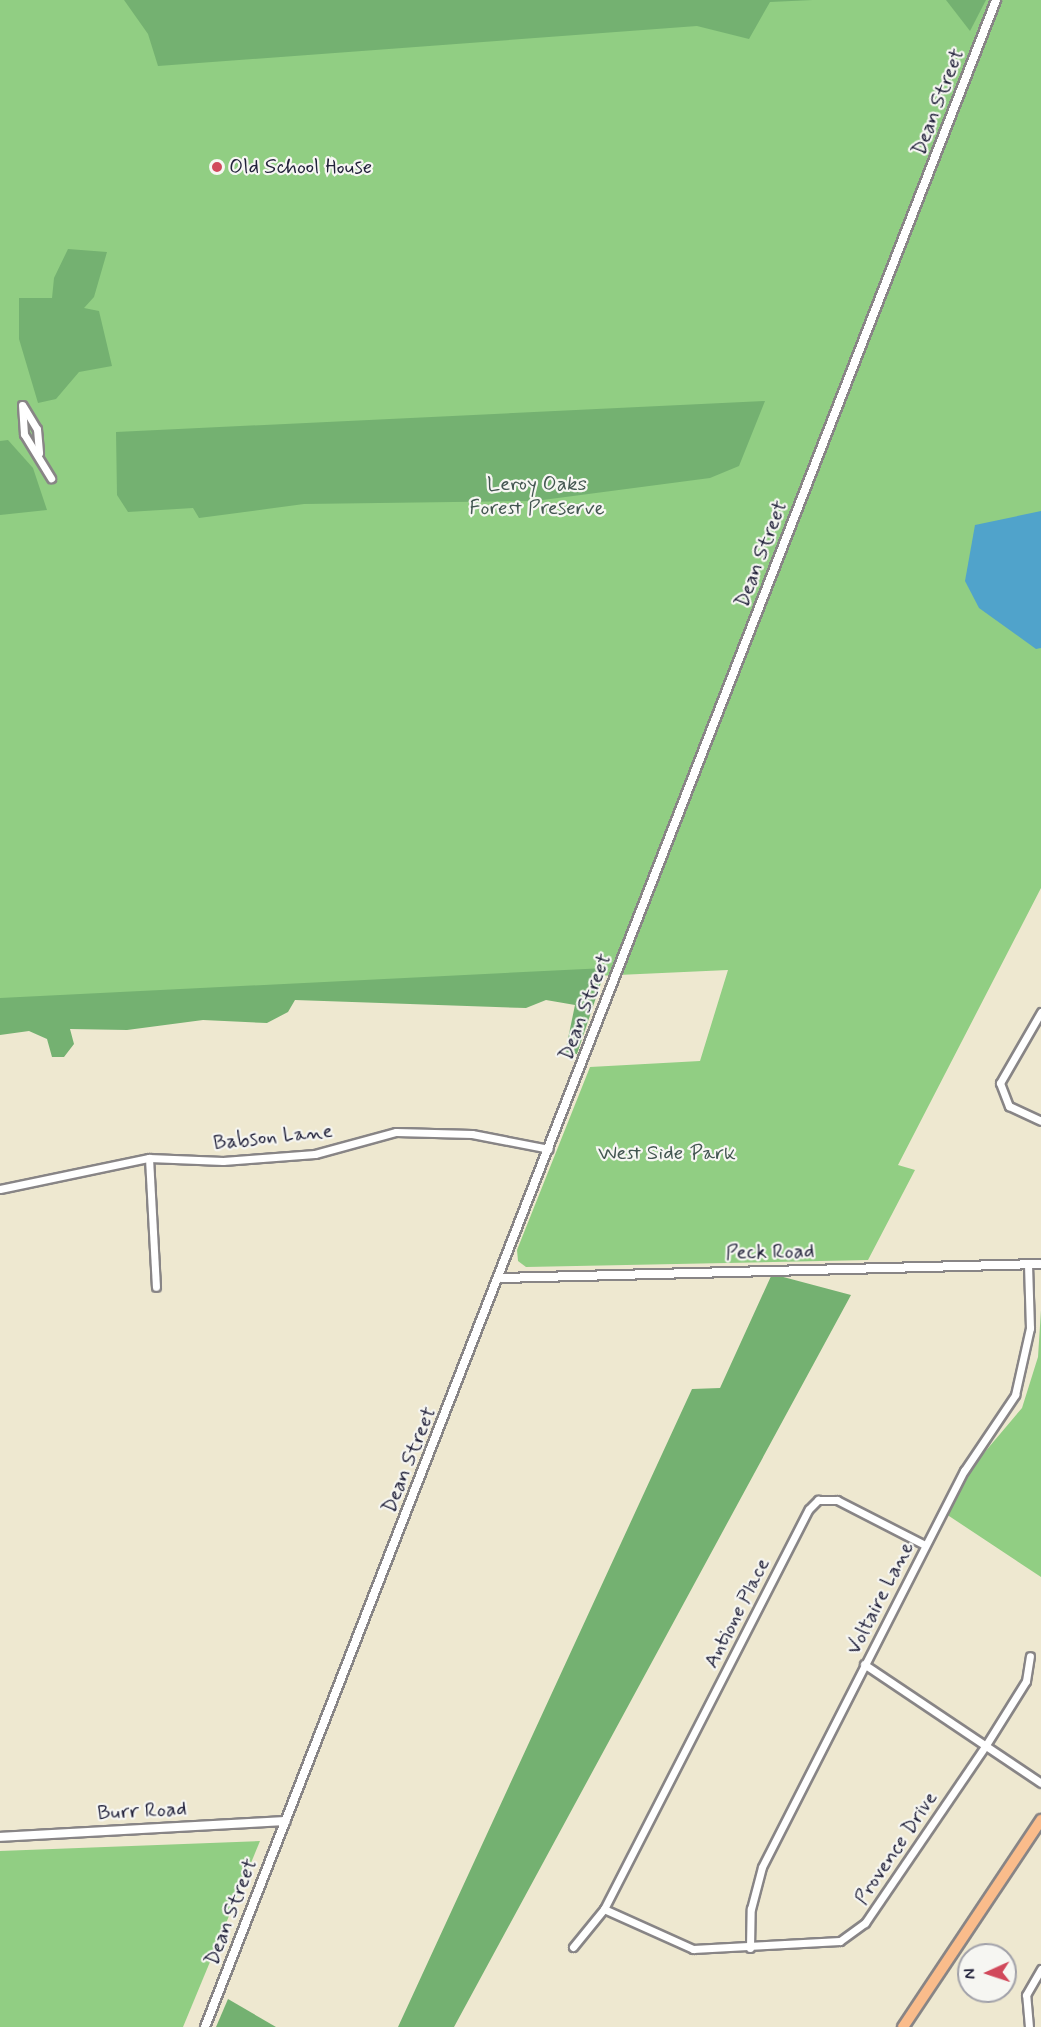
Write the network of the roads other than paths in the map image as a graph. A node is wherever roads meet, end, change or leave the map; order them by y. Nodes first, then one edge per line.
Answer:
1 (996, 0) edge
2 (39, 453) junction
3 (51, 478) dead end
4 (1041, 1012) edge
5 (1041, 1121) edge
6 (549, 1149) junction
7 (149, 1158) junction
8 (0, 1189) edge
9 (1028, 1264) junction
10 (1041, 1264) edge
11 (501, 1278) junction
12 (156, 1287) dead end
13 (925, 1545) junction
14 (1030, 1656) dead end
15 (864, 1664) junction
16 (986, 1745) junction
17 (1041, 1783) edge
18 (1041, 1820) edge
19 (286, 1821) junction
20 (0, 1837) edge
21 (604, 1909) junction
22 (573, 1947) dead end
23 (750, 1948) junction
24 (1041, 1969) edge
25 (205, 2027) edge
26 (903, 2027) edge
27 (1029, 2027) edge

1 - 6 street, Dean Street
2 - 2 street
2 - 3 street
4 - 5 street
6 - 7 street, Babson Lane
6 - 11 street, Dean Street
7 - 8 street, Babson Lane
7 - 12 street
9 - 10 street, Peck Road
9 - 11 street, Peck Road
9 - 13 street, Voltaire Lane
11 - 19 street, Dean Street
13 - 15 street, Voltaire Lane
13 - 21 street, Antione Place
14 - 16 street, Provence Drive
15 - 16 street
15 - 23 street, Voltaire Lane
16 - 17 street
16 - 23 street, Provence Drive
18 - 26 main road
19 - 20 street, Burr Road
19 - 25 street, Dean Street
21 - 22 street, Antione Place
21 - 23 street, Provence Drive
24 - 27 street

